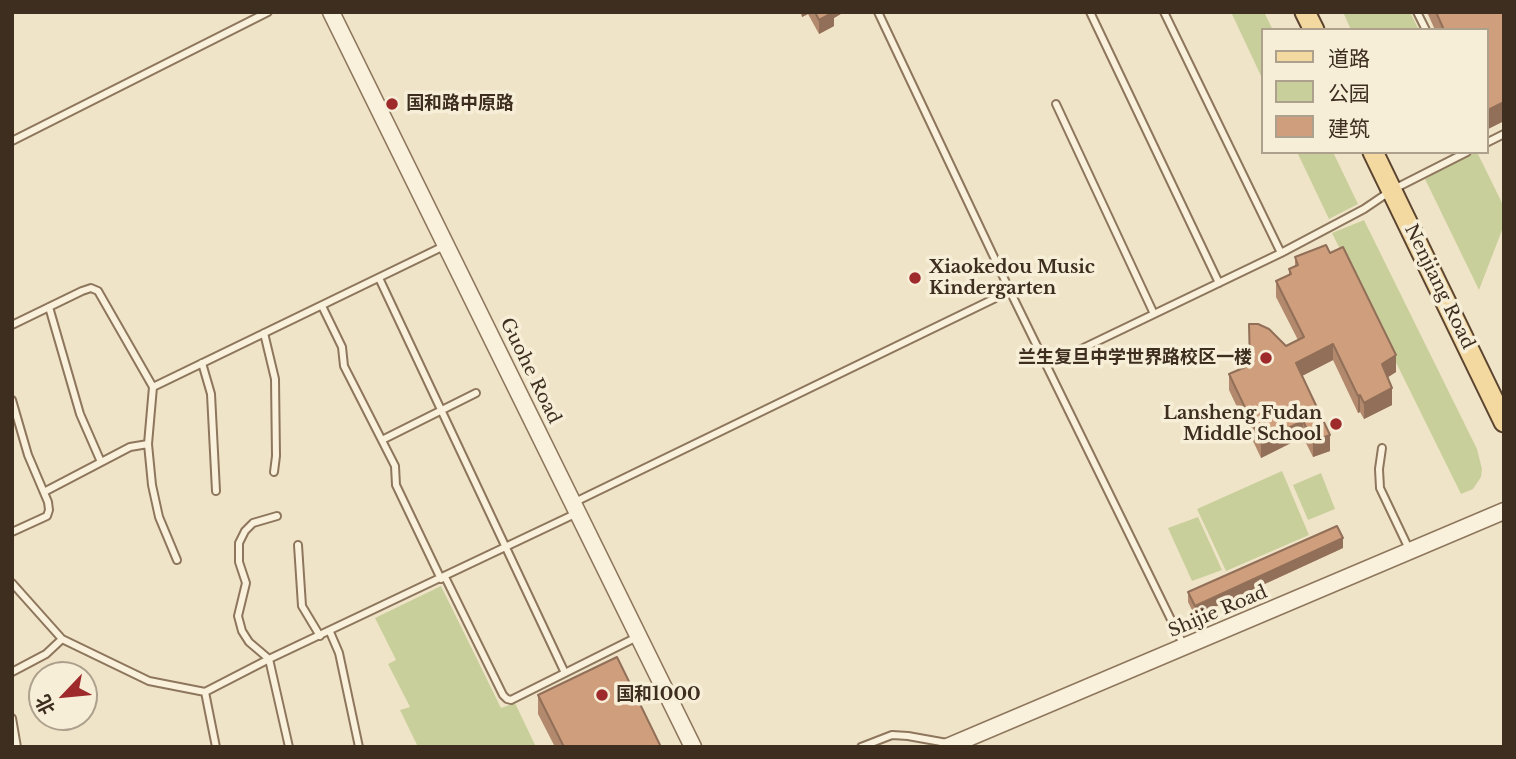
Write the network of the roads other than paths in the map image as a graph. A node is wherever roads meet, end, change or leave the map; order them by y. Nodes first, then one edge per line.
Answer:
1 (268, 12) edge
2 (331, 12) edge
3 (878, 12) edge
4 (1090, 12) edge
5 (1164, 12) edge
6 (1305, 12) edge
7 (1418, 12) edge
8 (1313, 28) edge
9 (1425, 28) edge
10 (1056, 104) dead end
11 (1504, 134) edge
12 (12, 141) edge
13 (1488, 142) edge
14 (1374, 154) edge
15 (1463, 154) edge
16 (1392, 190) junction
17 (446, 246) junction
18 (1281, 253) junction
19 (379, 278) junction
20 (1219, 283) junction
21 (1010, 290) junction
22 (322, 306) junction
23 (49, 307) junction
24 (1154, 314) junction
25 (12, 325) edge
26 (264, 333) junction
27 (202, 363) junction
28 (1048, 365) junction
29 (153, 387) junction
30 (476, 393) dead end
31 (12, 400) edge
32 (441, 411) junction
33 (1504, 422) edge
34 (382, 440) junction
35 (148, 444) junction
36 (1382, 449) dead end
37 (102, 462) junction
38 (274, 472) dead end
39 (216, 491) dead end
40 (44, 492) junction
41 (576, 507) junction
42 (1504, 511) edge
43 (277, 516) dead end
44 (12, 532) edge
45 (298, 545) dead end
46 (504, 548) junction
47 (1410, 551) junction
48 (177, 560) dead end
49 (443, 578) junction
50 (12, 583) edge
51 (330, 632) junction
52 (320, 636) junction
53 (639, 636) junction
54 (62, 639) junction
55 (1185, 647) junction
56 (269, 659) junction
57 (12, 672) edge
58 (565, 673) junction
59 (205, 692) junction
60 (12, 718) edge
61 (971, 743) edge
62 (950, 746) edge
63 (17, 747) edge
64 (216, 747) edge
65 (289, 747) edge
66 (359, 747) edge
67 (693, 747) edge
68 (861, 747) edge

1 - 12 lane
2 - 17 street, Guohe Road
3 - 21 lane
4 - 20 lane
5 - 18 lane
6 - 8 main road
7 - 9 lane
10 - 24 lane
11 - 13 lane
14 - 16 main road, Nenjiang Road
15 - 16 lane
16 - 18 lane
16 - 33 main road, Nenjiang Road
17 - 19 lane
17 - 41 street, Guohe Road
18 - 20 lane
19 - 22 lane
19 - 32 lane
20 - 24 lane
21 - 28 lane
21 - 41 lane
22 - 26 lane
22 - 34 lane
23 - 25 lane
23 - 29 lane
23 - 37 lane
24 - 28 lane
26 - 27 lane
26 - 38 lane
27 - 29 lane
27 - 39 lane
28 - 55 lane
29 - 35 lane
30 - 32 lane
31 - 40 lane
32 - 34 lane
32 - 46 lane
34 - 49 lane
35 - 37 lane
35 - 48 lane
36 - 47 lane
37 - 40 lane
40 - 44 lane
41 - 46 lane
41 - 53 street, Guohe Road
42 - 47 street, Shijie Road
43 - 56 lane
45 - 52 lane
46 - 49 lane
46 - 58 lane
47 - 55 street, Shijie Road
49 - 51 lane
49 - 58 lane
50 - 54 lane
51 - 52 lane
51 - 66 lane
52 - 56 lane
53 - 58 lane
53 - 67 street, Guohe Road
54 - 57 lane
54 - 59 lane
55 - 61 street, Shijie Road
56 - 59 lane
56 - 65 lane
59 - 64 lane
60 - 63 lane
61 - 62 street, Shijie Road
62 - 68 lane

